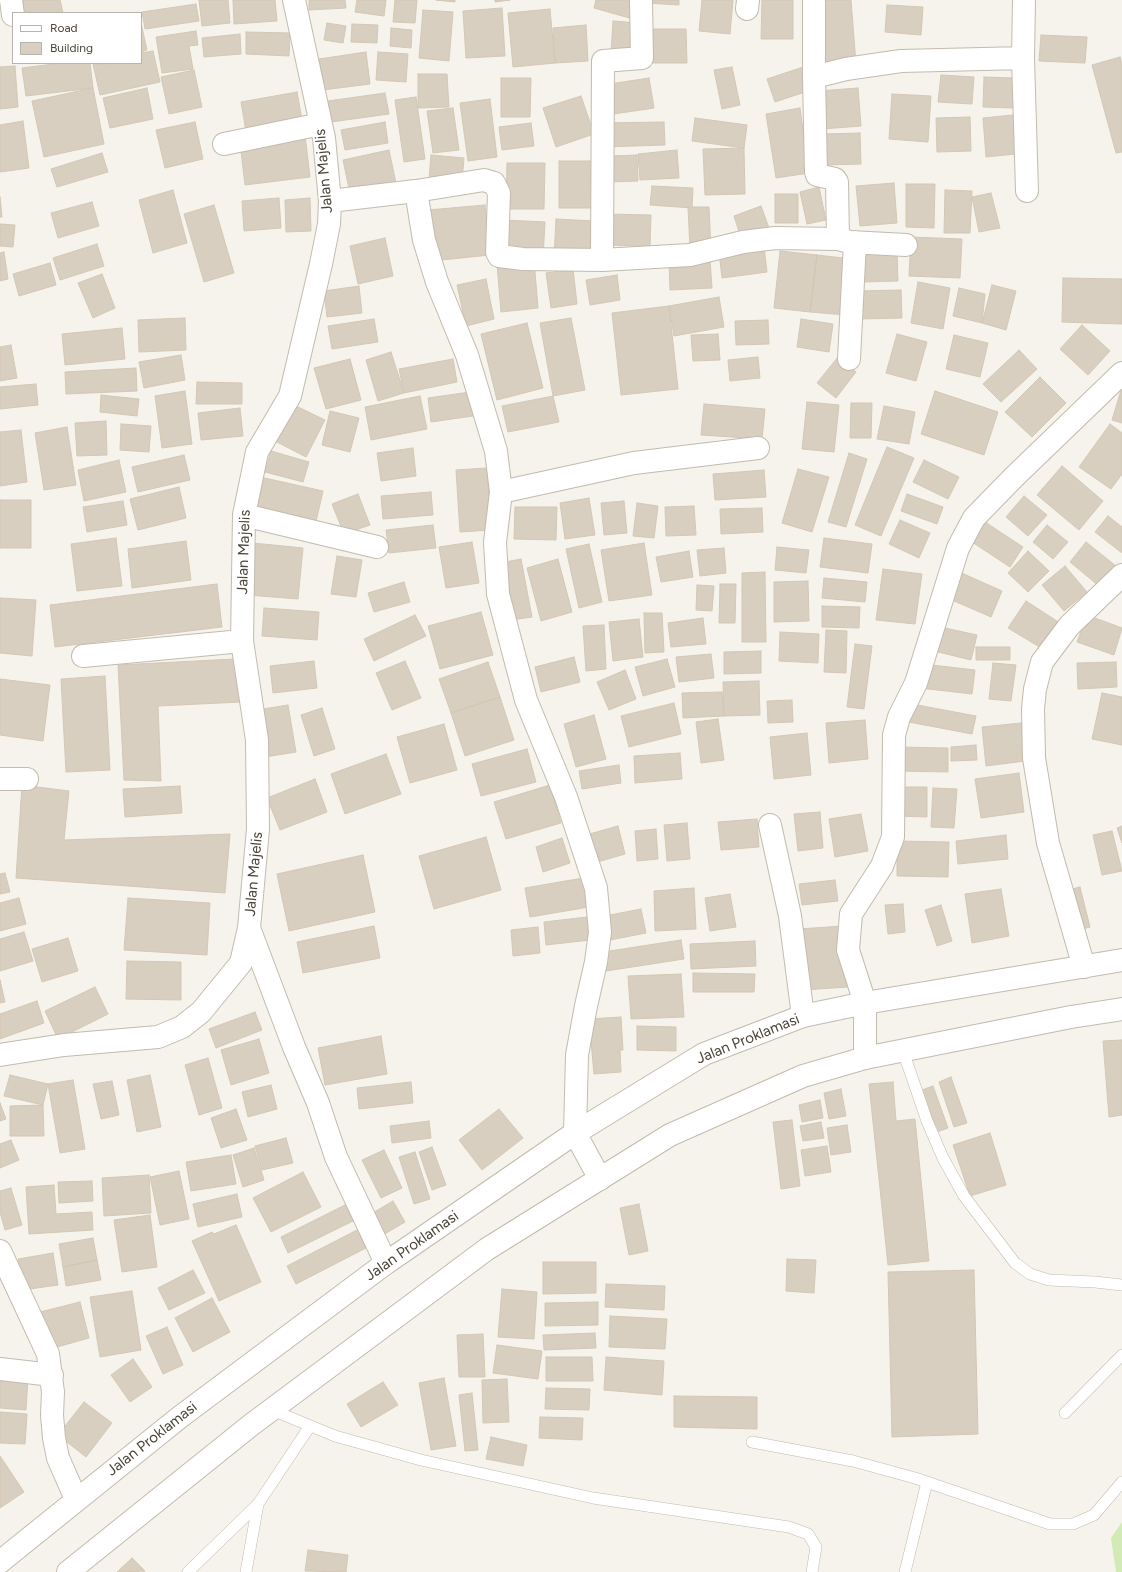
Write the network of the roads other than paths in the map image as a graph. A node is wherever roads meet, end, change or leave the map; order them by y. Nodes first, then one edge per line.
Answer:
1 (11, 0) edge
2 (294, 0) edge
3 (641, 0) edge
4 (814, 0) edge
5 (1024, 0) edge
6 (13, 12) edge
7 (1023, 58) junction
8 (814, 77) junction
9 (321, 124) junction
10 (224, 144) dead end
11 (416, 191) junction
12 (1027, 191) dead end
13 (330, 201) junction
14 (846, 241) junction
15 (906, 245) dead end
16 (602, 260) junction
17 (848, 359) dead end
18 (1122, 373) edge
19 (758, 448) dead end
20 (501, 492) junction
21 (244, 515) junction
22 (378, 547) dead end
23 (1122, 575) edge
24 (242, 640) junction
25 (83, 656) dead end
26 (0, 779) edge
27 (27, 779) dead end
28 (770, 825) dead end
29 (249, 928) junction
30 (1122, 960) edge
31 (1084, 967) junction
32 (865, 1003) junction
33 (1122, 1009) edge
34 (803, 1016) junction
35 (903, 1051) junction
36 (0, 1055) edge
37 (865, 1058) junction
38 (575, 1133) junction
39 (600, 1179) junction
40 (0, 1250) edge
41 (386, 1263) junction
42 (1122, 1285) edge
43 (1122, 1355) edge
44 (0, 1369) edge
45 (52, 1375) junction
46 (272, 1410) junction
47 (1065, 1413) dead end
48 (310, 1426) junction
49 (752, 1442) dead end
50 (927, 1482) junction
51 (1122, 1482) edge
52 (76, 1499) junction
53 (258, 1504) junction
54 (0, 1562) edge
55 (68, 1572) edge
56 (188, 1572) edge
57 (246, 1572) edge
58 (812, 1572) edge
59 (905, 1572) edge

1 - 6 street
2 - 9 street, Jalan Majelis
3 - 16 street
4 - 8 street
5 - 7 street
7 - 8 street
7 - 12 street
8 - 14 street
9 - 10 street
9 - 13 street, Jalan Majelis
11 - 13 street
11 - 16 street
11 - 20 street
13 - 21 street, Jalan Majelis
14 - 15 street
14 - 16 street
14 - 17 street
18 - 32 street
19 - 20 street
20 - 38 street
21 - 22 street
21 - 24 street, Jalan Majelis
23 - 31 street
24 - 25 street
24 - 29 street, Jalan Majelis
26 - 27 street
28 - 34 street
29 - 36 street, Jalan Majelis
29 - 41 street
30 - 31 street, Jalan Proklamasi
31 - 32 street, Jalan Proklamasi
32 - 34 street, Jalan Proklamasi
32 - 37 street
33 - 35 street
34 - 38 street, Jalan Proklamasi
35 - 37 street
35 - 42 lane
37 - 39 street
38 - 39 street
38 - 41 street, Jalan Proklamasi
39 - 46 street
40 - 45 street
41 - 52 street, Jalan Proklamasi
43 - 47 lane
44 - 45 street
45 - 52 street
46 - 48 lane
46 - 55 street
48 - 53 lane
48 - 58 lane
49 - 50 lane
50 - 51 lane
50 - 59 lane
52 - 54 street, Jalan Proklamasi
53 - 56 lane
53 - 57 lane

